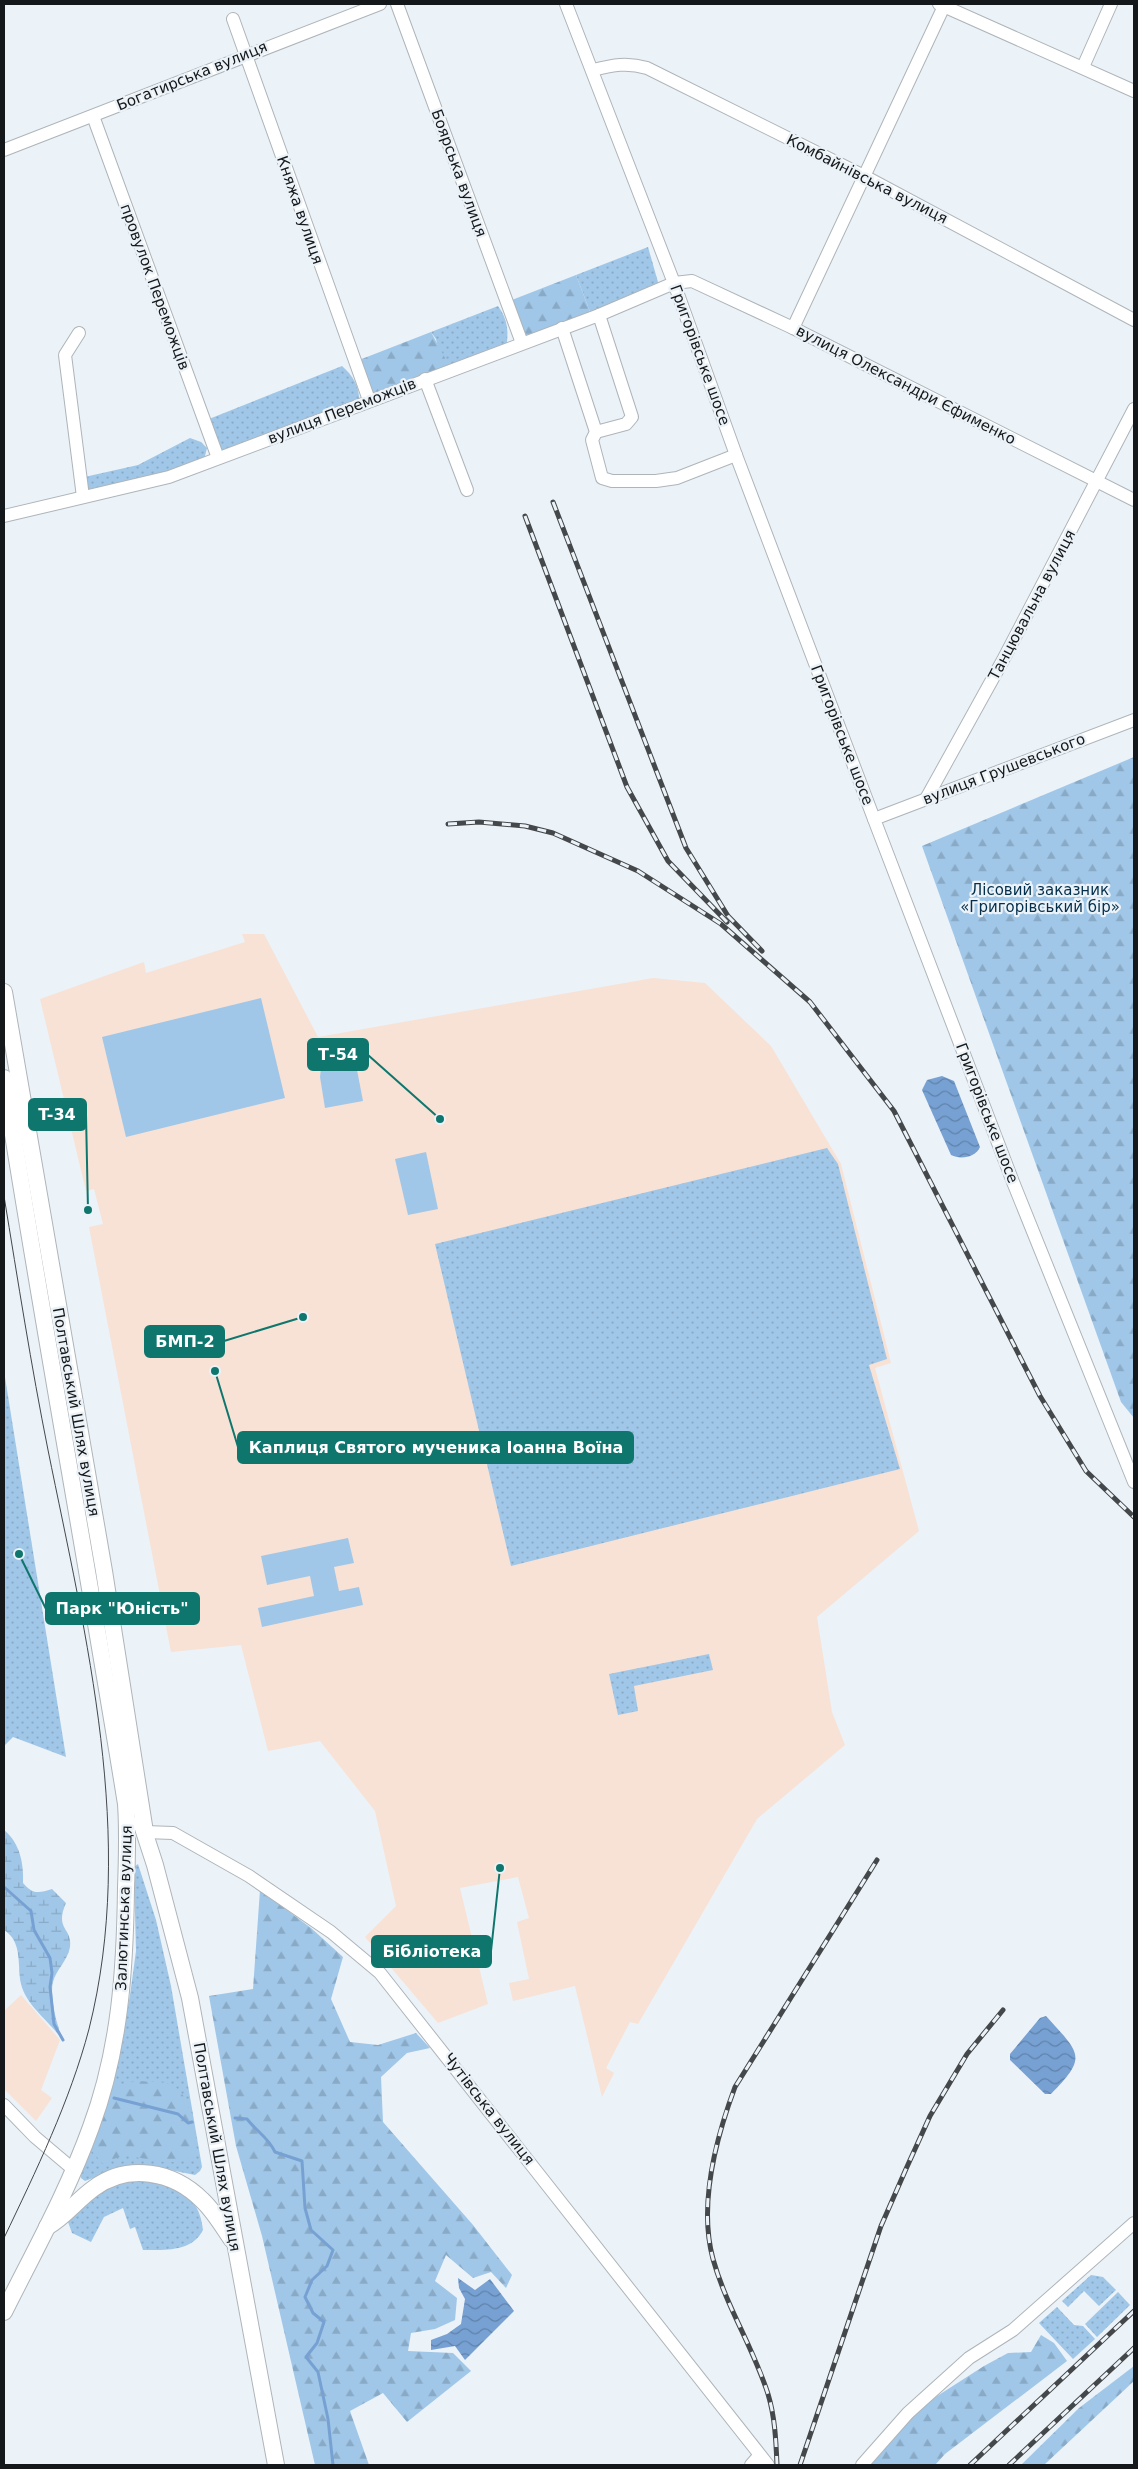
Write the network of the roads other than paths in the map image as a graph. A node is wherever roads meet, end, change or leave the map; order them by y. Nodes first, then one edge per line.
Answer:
1 (380, 4) edge
2 (397, 4) edge
3 (566, 4) edge
4 (942, 4) edge
5 (1111, 4) edge
6 (233, 20) dead end
7 (246, 55) junction
8 (1083, 67) junction
9 (593, 70) junction
10 (1134, 91) edge
11 (93, 116) junction
12 (4, 150) edge
13 (864, 176) junction
14 (674, 283) junction
15 (599, 315) junction
16 (1134, 320) edge
17 (562, 328) junction
18 (793, 328) junction
19 (80, 333) dead end
20 (522, 343) junction
21 (425, 379) junction
22 (369, 400) junction
23 (1134, 409) edge
24 (596, 432) junction
25 (736, 455) junction
26 (218, 458) junction
27 (1097, 481) junction
28 (468, 490) dead end
29 (83, 497) junction
30 (1134, 500) edge
31 (4, 516) edge
32 (1134, 720) edge
33 (926, 799) junction
34 (874, 819) junction
35 (4, 992) edge
36 (4, 1078) edge
37 (11, 1097) edge
38 (1128, 1452) edge
39 (1134, 1482) edge
40 (108, 1692) joint
41 (119, 1760) junction
42 (146, 1832) junction
43 (4, 2105) edge
44 (74, 2170) junction
45 (95, 2187) junction
46 (1134, 2223) edge
47 (45, 2229) junction
48 (235, 2244) junction
49 (4, 2312) edge
50 (759, 2462) edge
51 (276, 2465) edge
52 (862, 2465) edge

1 - 7 street, Богатирська вулиця
2 - 20 street, Боярська вулиця
3 - 9 street, Григорівське шосе
4 - 8 street
4 - 13 street
5 - 8 street
6 - 7 street, Княжа вулиця
7 - 11 street, Богатирська вулиця
7 - 22 street, Княжа вулиця
8 - 10 street
9 - 13 street, Комбайнівська вулиця
9 - 14 street, Григорівське шосе
11 - 12 street, Богатирська вулиця
11 - 26 street, провулок Переможців
13 - 16 street, Комбайнівська вулиця
13 - 18 street
14 - 15 street, вулиця Переможців
14 - 18 street, вулиця Олександри Єфименко
14 - 25 street, Григорівське шосе
15 - 17 street, вулиця Переможців
15 - 24 street
17 - 20 street, вулиця Переможців
17 - 24 street
18 - 27 street, вулиця Олександри Єфименко
19 - 29 street
20 - 21 street, вулиця Переможців
21 - 22 street, вулиця Переможців
21 - 28 street
22 - 26 street, вулиця Переможців
23 - 27 street, Танцювальна вулиця
24 - 25 street
25 - 34 street, Григорівське шосе
26 - 29 street, вулиця Переможців
27 - 30 street, вулиця Олександри Єфименко
27 - 33 street, Танцювальна вулиця
29 - 31 street, вулиця Переможців
32 - 33 street, вулиця Грушевського
33 - 34 street, вулиця Грушевського
34 - 38 street, Григорівське шосе
35 - 37 main road, Полтавський Шлях вулиця
36 - 37 main road, Полтавський Шлях вулиця
37 - 40 main road, Полтавський Шлях вулиця
37 - 42 main road, Полтавський Шлях вулиця
38 - 39 street, Григорівське шосе
40 - 41 main road, Залютинська вулиця
41 - 42 main road, Полтавський Шлях вулиця
41 - 44 main road, Залютинська вулиця
42 - 48 main road, Полтавський Шлях вулиця
42 - 50 street, Чутівська вулиця
43 - 44 street
44 - 45 main road
44 - 47 main road, Залютинська вулиця
45 - 47 main road
45 - 48 main road
46 - 52 street
47 - 49 main road, Залютинська вулиця
48 - 51 main road, Полтавський Шлях вулиця

